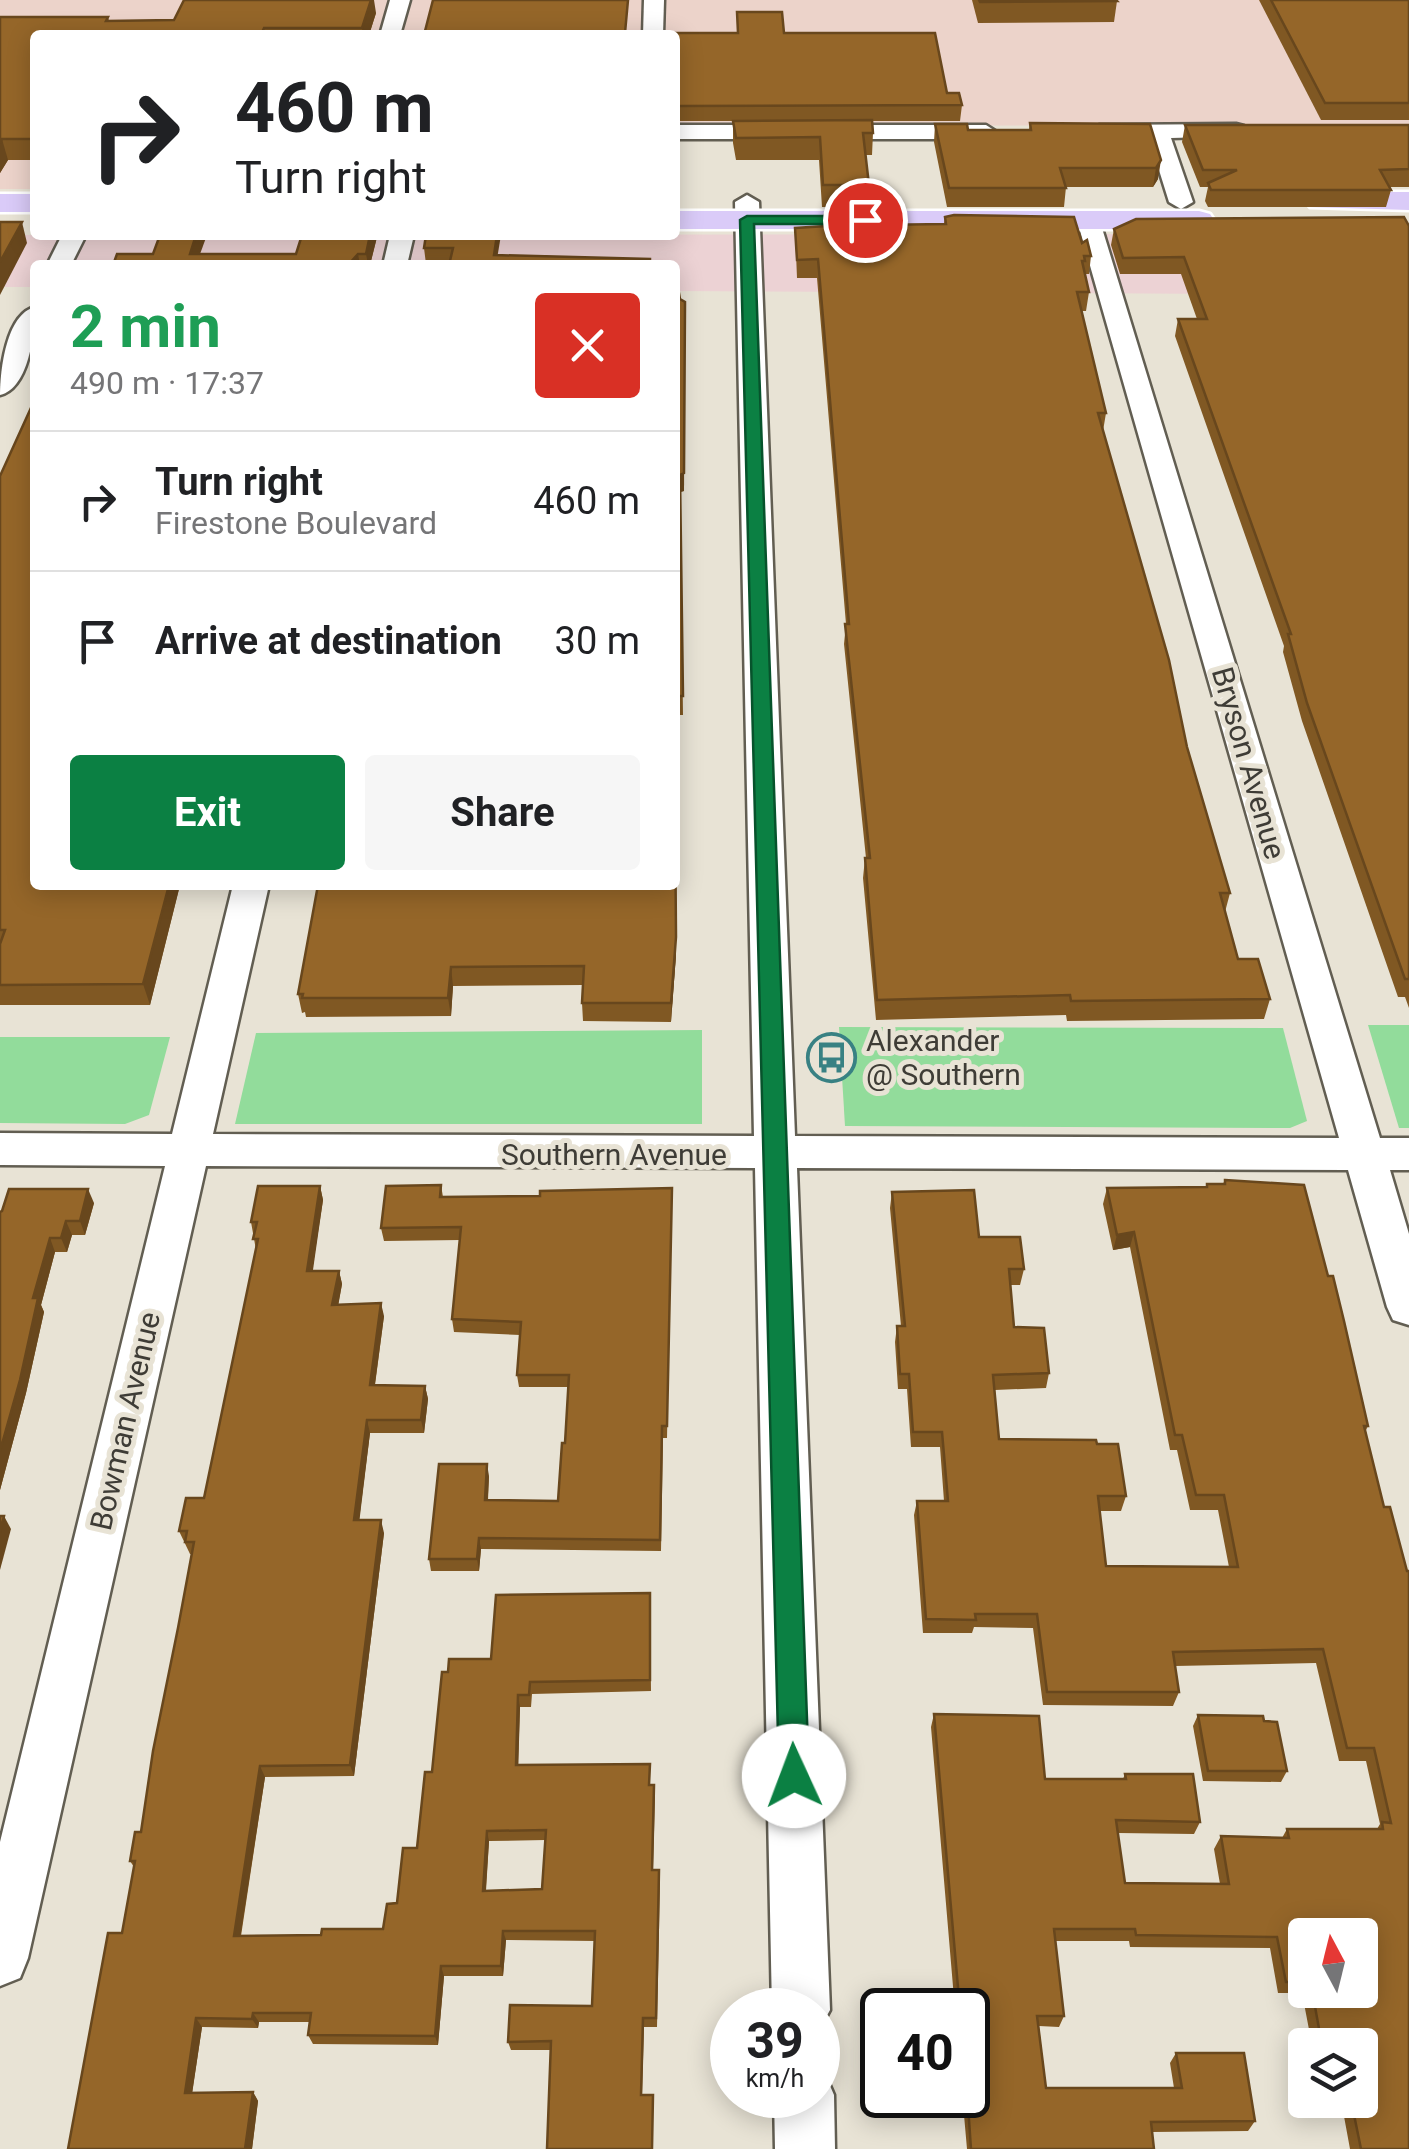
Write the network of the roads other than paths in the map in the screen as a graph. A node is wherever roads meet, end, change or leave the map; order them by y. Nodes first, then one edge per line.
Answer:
1 (400, 0) edge
2 (654, 0) edge
3 (391, 30) edge
4 (652, 30) edge
5 (1261, 131) edge
6 (680, 132) edge
7 (1014, 132) edge
8 (1068, 132) edge
9 (1158, 132) junction
10 (30, 202) edge
11 (1181, 202) junction
12 (1409, 202) edge
13 (0, 203) edge
14 (680, 203) edge
15 (747, 211) junction
16 (680, 219) edge
17 (1089, 220) junction
18 (1409, 220) edge
19 (0, 221) edge
20 (30, 221) edge
21 (30, 325) edge
22 (0, 387) edge
23 (249, 890) edge
24 (0, 1149) edge
25 (188, 1151) junction
26 (776, 1154) junction
27 (1364, 1154) junction
28 (1409, 1154) edge
29 (1409, 1307) edge
30 (0, 1958) edge
31 (800, 1988) edge
32 (804, 2118) edge
33 (805, 2149) edge

1 - 3 street
2 - 4 street
5 - 9 street
6 - 7 street
8 - 9 street
9 - 11 street
10 - 13 main road
11 - 15 main road
11 - 17 main road
12 - 18 main road
14 - 15 main road
15 - 16 main road
15 - 17 main road
15 - 26 street
17 - 27 street, Bryson Avenue
19 - 20 main road
21 - 22 street
23 - 25 street, Bowman Avenue
24 - 25 street, Southern Avenue
25 - 26 street, Southern Avenue
25 - 30 street, Bowman Avenue
26 - 27 street, Southern Avenue
26 - 31 street
27 - 28 street, Southern Avenue
27 - 29 street, Bryson Avenue
32 - 33 street

